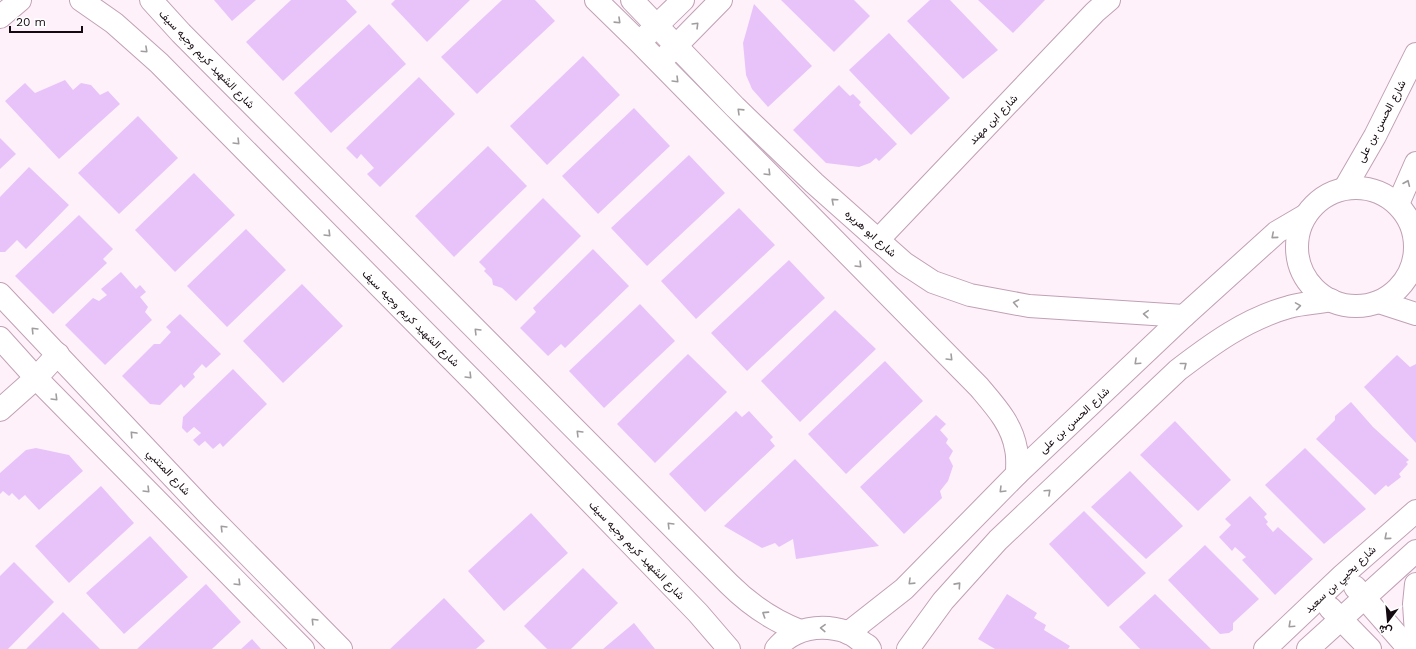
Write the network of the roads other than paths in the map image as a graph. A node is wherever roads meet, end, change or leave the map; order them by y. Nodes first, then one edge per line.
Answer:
1 (20, 0) edge
2 (81, 0) edge
3 (150, 0) edge
4 (596, 0) edge
5 (632, 0) edge
6 (683, 0) edge
7 (721, 0) edge
8 (1109, 0) edge
9 (0, 17) edge
10 (657, 25) junction
11 (639, 42) junction
12 (676, 45) junction
13 (1416, 54) edge
14 (659, 63) junction
15 (1416, 163) edge
16 (1345, 188) junction
17 (1306, 215) junction
18 (1408, 217) edge
19 (878, 240) junction
20 (0, 294) edge
21 (1331, 300) junction
22 (1379, 302) junction
23 (1416, 314) edge
24 (1184, 316) junction
25 (0, 338) edge
26 (58, 354) junction
27 (36, 378) junction
28 (0, 410) edge
29 (1017, 474) junction
30 (1416, 511) edge
31 (1416, 551) edge
32 (1343, 575) junction
33 (1416, 584) edge
34 (1320, 597) junction
35 (1365, 598) junction
36 (1340, 619) junction
37 (800, 631) junction
38 (848, 633) junction
39 (1416, 634) edge
40 (303, 649) edge
41 (341, 649) edge
42 (729, 649) edge
43 (776, 649) edge
44 (870, 649) edge
45 (908, 649) edge
46 (1265, 649) edge
47 (1308, 649) edge
48 (1370, 649) edge
49 (1409, 649) edge

1 - 9 street
2 -> 42 street, شارع الشهيد كريم وجيه سيف
37 -> 3 street, شارع الشهيد كريم وجيه سيف
4 -> 11 street
5 - 10 street, شارع ابو هريره
6 - 10 street
12 -> 7 street
8 - 19 street, شارع ابن مهند
10 - 11 street
10 - 12 street, شارع ابو هريره
11 - 14 street
12 - 14 street
19 -> 12 street, شارع ابو هريره
13 - 16 street, شارع الحسن بن على
14 -> 29 street
18 -> 15 street
16 - 17 street
16 - 18 street
17 - 21 street
17 -> 24 street, شارع الحسن بن على
18 - 22 street
24 -> 19 street, شارع ابو هريره
26 -> 20 street, شارع المتنبي
21 - 22 street
45 -> 21 street
22 - 23 street
24 -> 29 street, شارع الحسن بن على
25 - 27 street
26 - 27 street
41 -> 26 street, شارع المتنبي
27 - 28 street
27 -> 40 street
29 -> 38 street, شارع الحسن بن على
30 -> 32 street, شارع يحيي بن سعيد
31 - 35 street
32 - 34 street, شارع يحيي بن سعيد
32 - 35 street
33 - 39 street
34 - 36 street
34 -> 46 street, شارع يحيي بن سعيد
35 - 36 street
35 - 49 street
36 - 47 street
36 - 48 street
38 -> 37 street
37 - 43 street
38 - 44 street

